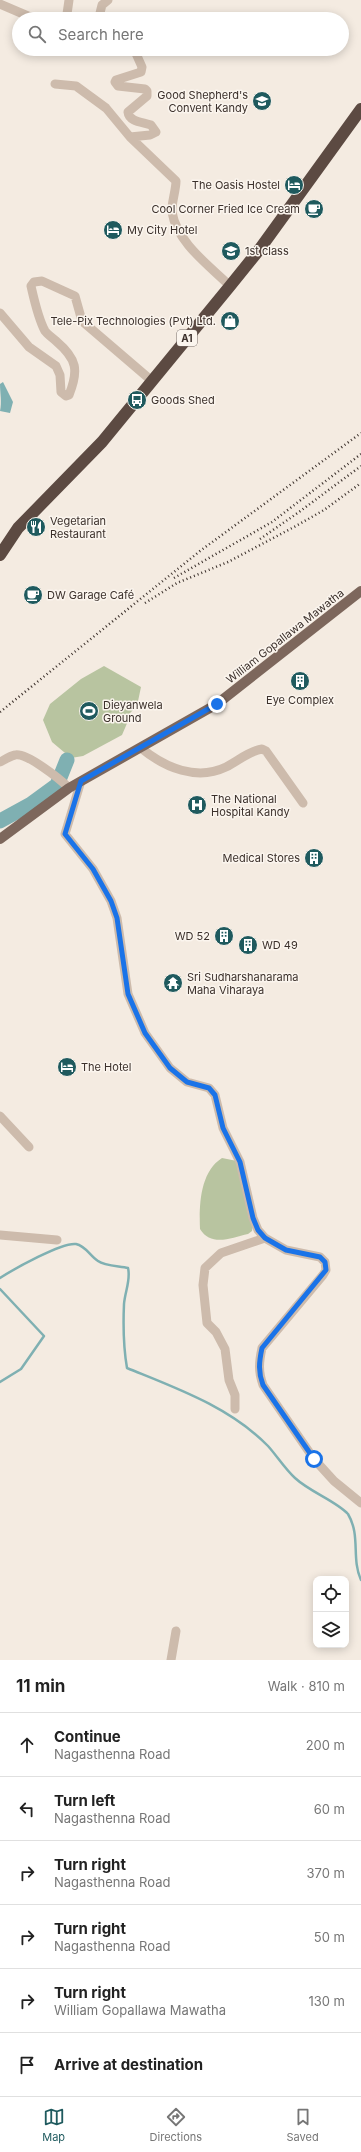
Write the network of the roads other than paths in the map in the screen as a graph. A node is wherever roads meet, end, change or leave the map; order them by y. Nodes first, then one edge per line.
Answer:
1 (76, 0) edge
2 (108, 0) edge
3 (69, 3) edge
4 (0, 4) edge
5 (19, 12) edge
6 (100, 12) edge
7 (137, 56) edge
8 (56, 84) dead end
9 (361, 109) edge
10 (130, 136) junction
11 (230, 286) junction
12 (0, 313) edge
13 (152, 381) junction
14 (0, 556) edge
15 (361, 591) edge
16 (141, 748) junction
17 (0, 762) edge
18 (81, 781) junction
19 (63, 783) junction
20 (303, 804) dead end
21 (0, 838) edge
22 (0, 1116) edge
23 (29, 1147) dead end
24 (0, 1235) edge
25 (265, 1238) junction
26 (57, 1240) dead end
27 (235, 1409) dead end
28 (361, 1503) edge
29 (176, 1631) dead end
30 (171, 1660) edge

1 - 3 street
2 - 6 street
4 - 5 street
7 - 10 street
8 - 10 street
9 - 11 highway, A1
10 - 11 street
11 - 13 highway, A1
12 - 13 street
13 - 14 highway, A1
15 - 16 main road, William Gopallawa Mawatha
16 - 18 main road, William Gopallawa Mawatha
16 - 20 street
17 - 19 street
18 - 19 main road, William Gopallawa Mawatha
18 - 25 street
19 - 21 main road, William Gopallawa Mawatha
22 - 23 street
24 - 26 street
25 - 27 street
25 - 28 street
29 - 30 street

